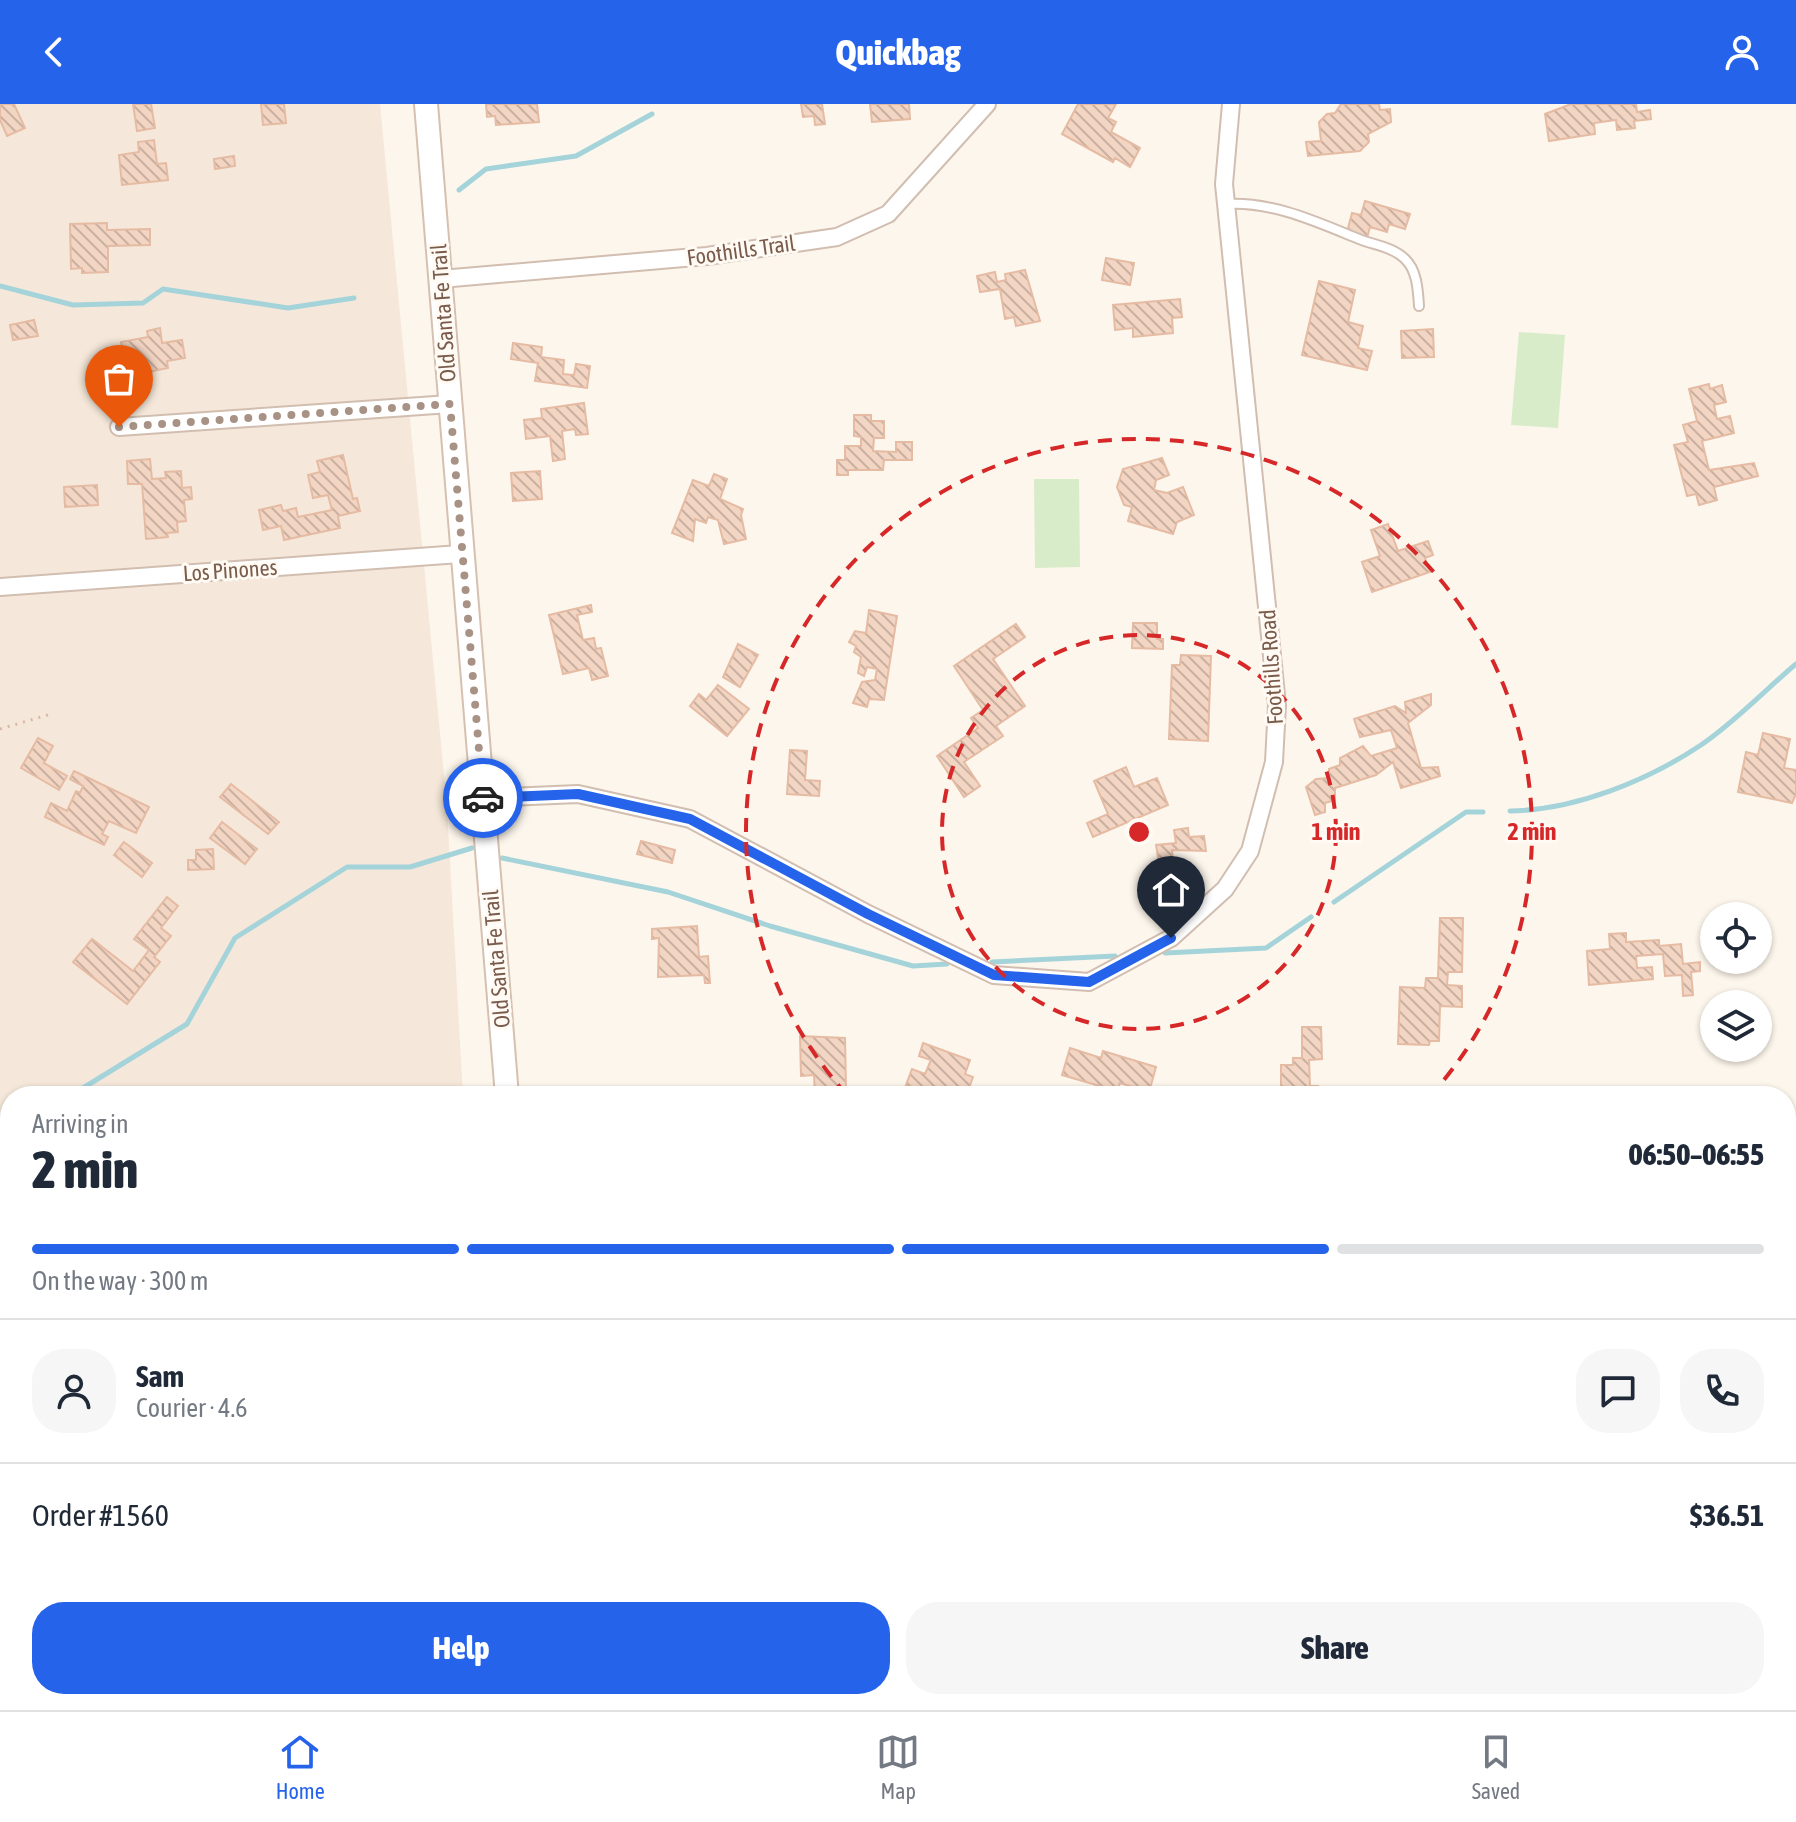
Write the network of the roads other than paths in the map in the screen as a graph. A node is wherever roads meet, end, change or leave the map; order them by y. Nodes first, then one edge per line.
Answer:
1 (426, 104) edge
2 (987, 104) edge
3 (1231, 104) edge
4 (1226, 204) junction
5 (441, 279) junction
6 (1419, 306) dead end
7 (450, 404) junction
8 (119, 427) dead end
9 (460, 554) junction
10 (0, 587) edge
11 (483, 798) junction
12 (506, 1086) edge

1 - 5 street, Old Santa Fe Trail
2 - 5 street, Foothills Trail
3 - 4 street, Foothills Road
4 - 6 lane
4 - 11 street, Foothills Road
5 - 7 street, Old Santa Fe Trail
7 - 8 street
7 - 9 street, Old Santa Fe Trail
9 - 10 street, Los Pinones
9 - 11 street, Old Santa Fe Trail
11 - 12 street, Old Santa Fe Trail

